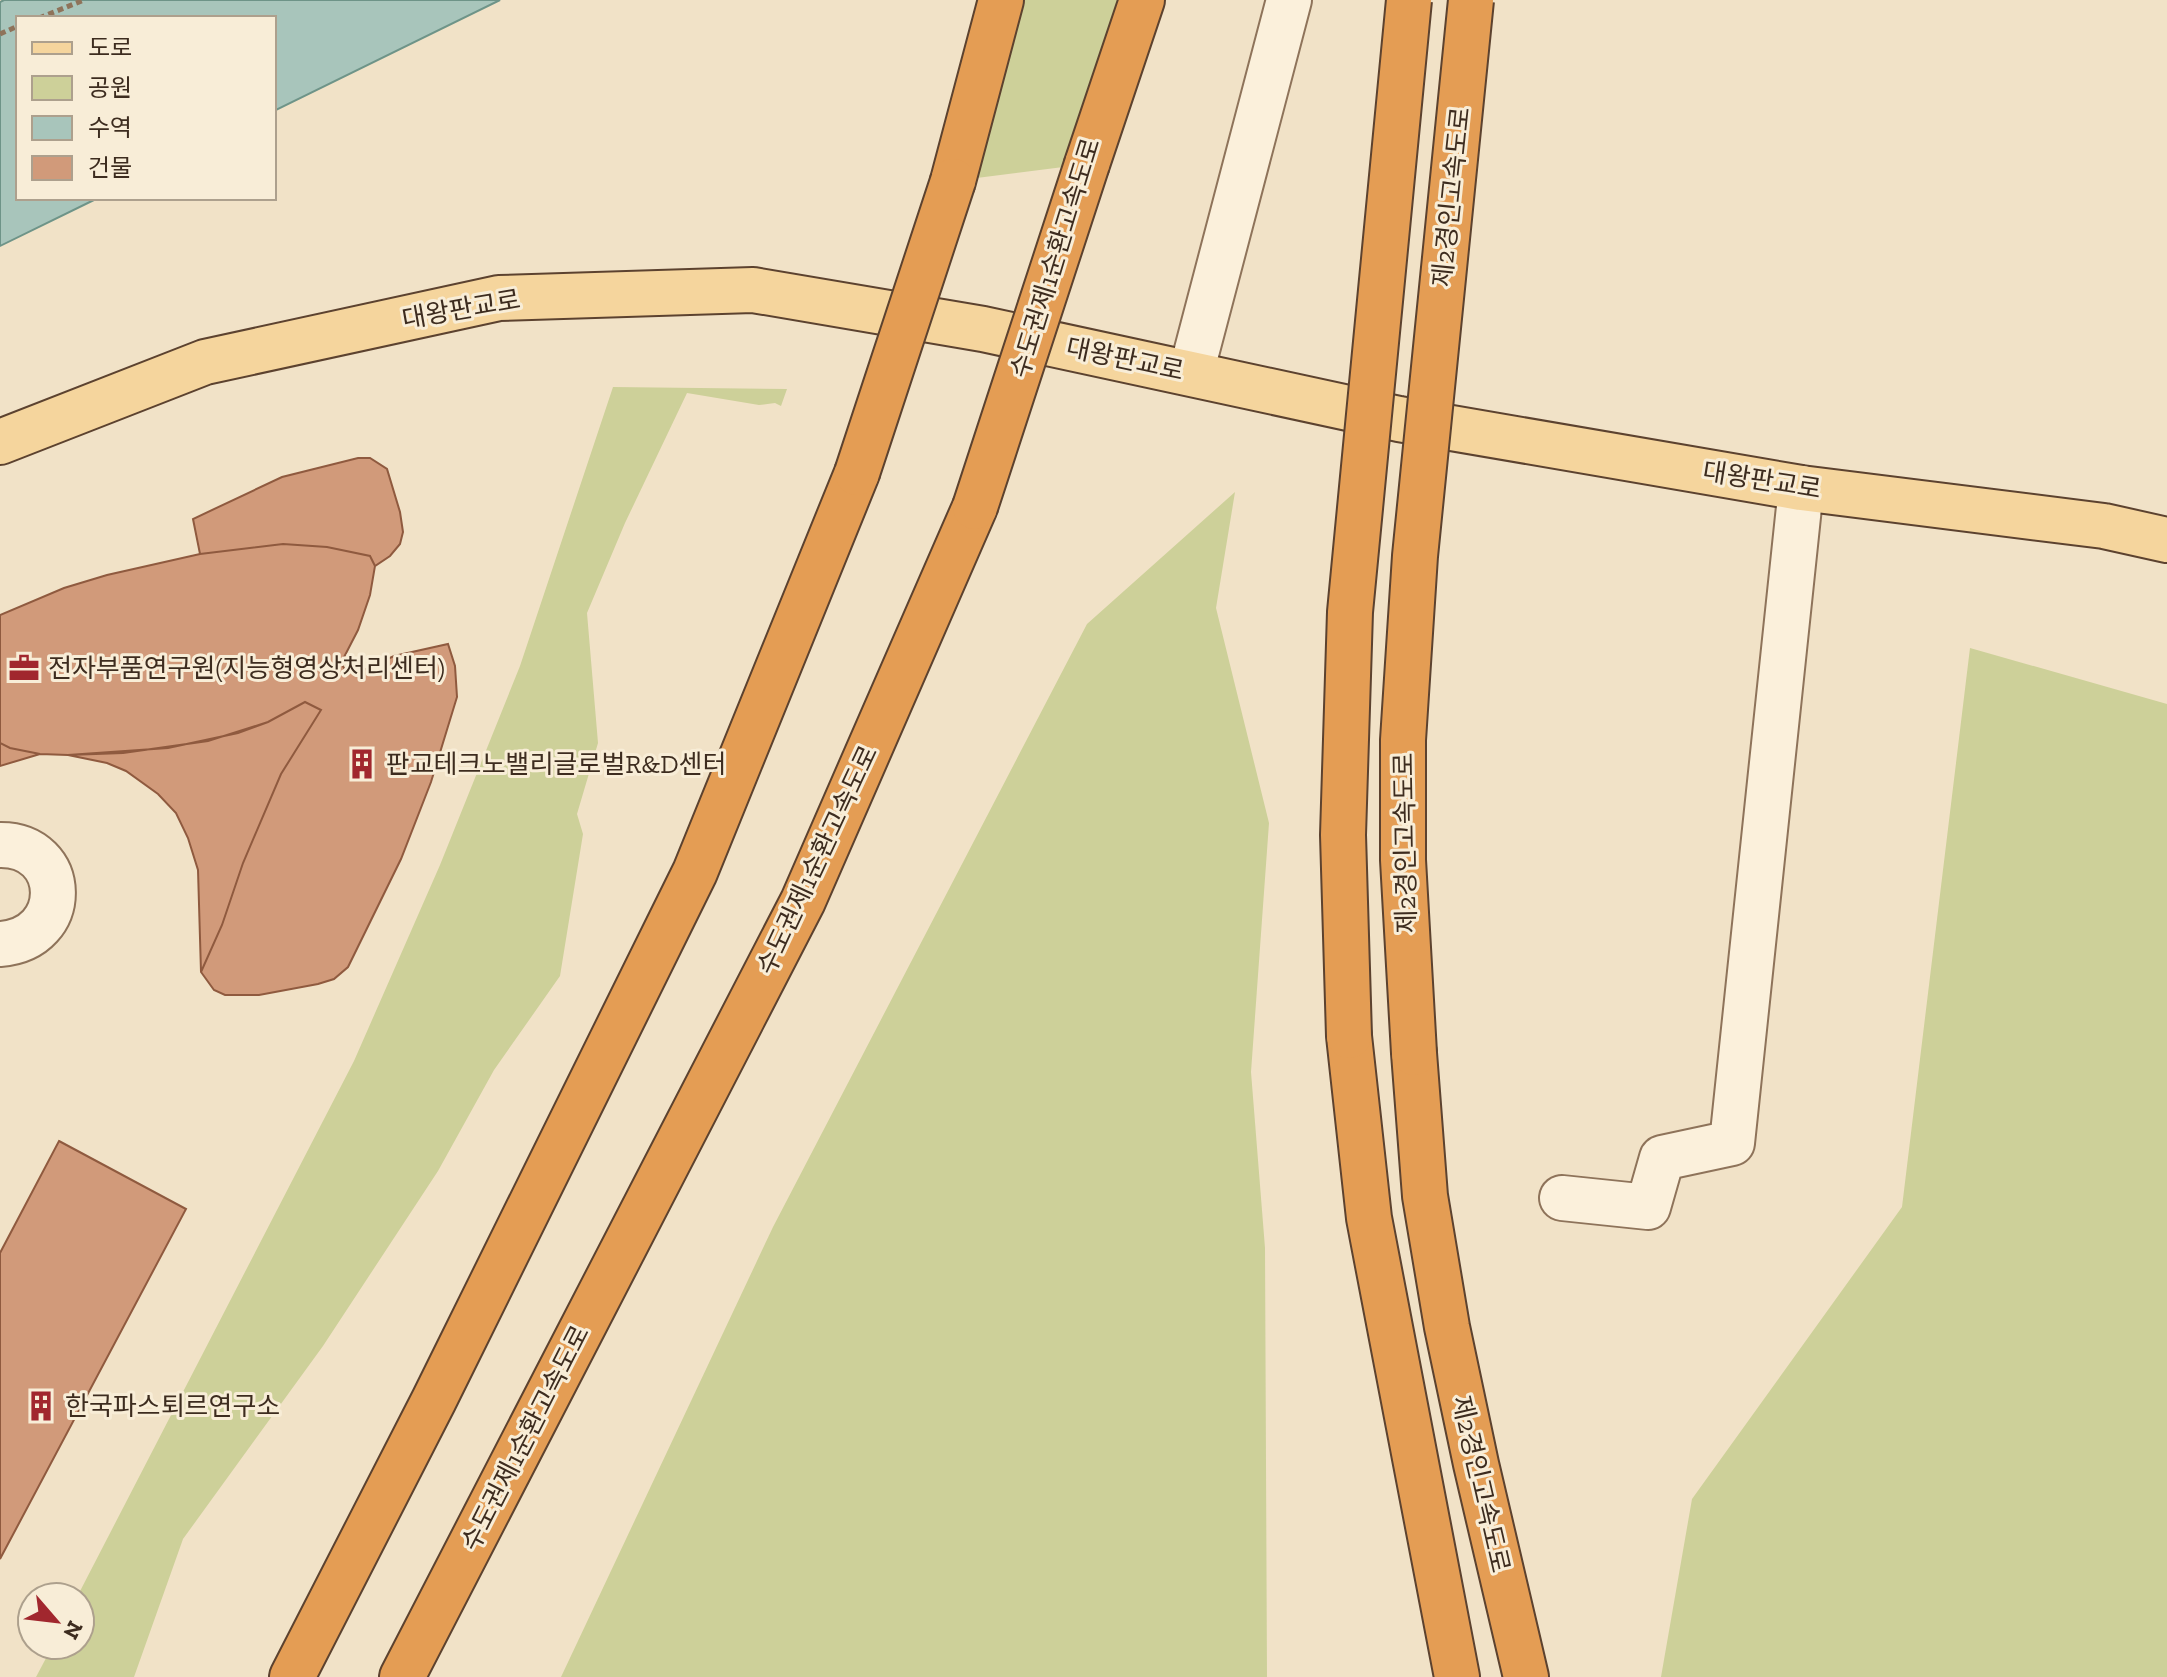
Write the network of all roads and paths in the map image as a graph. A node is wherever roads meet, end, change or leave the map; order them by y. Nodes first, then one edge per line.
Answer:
1 (84, 0) edge
2 (976, 0) edge
3 (1001, 0) edge
4 (1126, 0) edge
5 (1142, 0) edge
6 (1289, 0) edge
7 (1409, 0) edge
8 (1471, 0) edge
9 (44, 16) edge
10 (1087, 164) junction
11 (953, 181) junction
12 (1191, 373) junction
13 (0, 442) edge
14 (1801, 488) junction
15 (2167, 540) edge
16 (0, 845) edge
17 (0, 944) edge
18 (1562, 1198) dead end
19 (292, 1677) edge
20 (402, 1677) edge
21 (1457, 1677) edge
22 (1526, 1677) edge

1 - 9 path
2 - 11 highway
3 - 11 highway
4 - 10 highway, 수도권제1순환고속도로
5 - 10 highway
6 - 12 street
7 - 21 highway, bridge
8 - 22 highway, 제2경인고속도로, bridge
10 - 20 highway, 수도권제1순환고속도로, bridge
11 - 19 highway, bridge
12 - 13 main road, 대왕판교로
12 - 14 main road, 대왕판교로
14 - 15 main road, 대왕판교로
14 - 18 street
16 - 17 street

